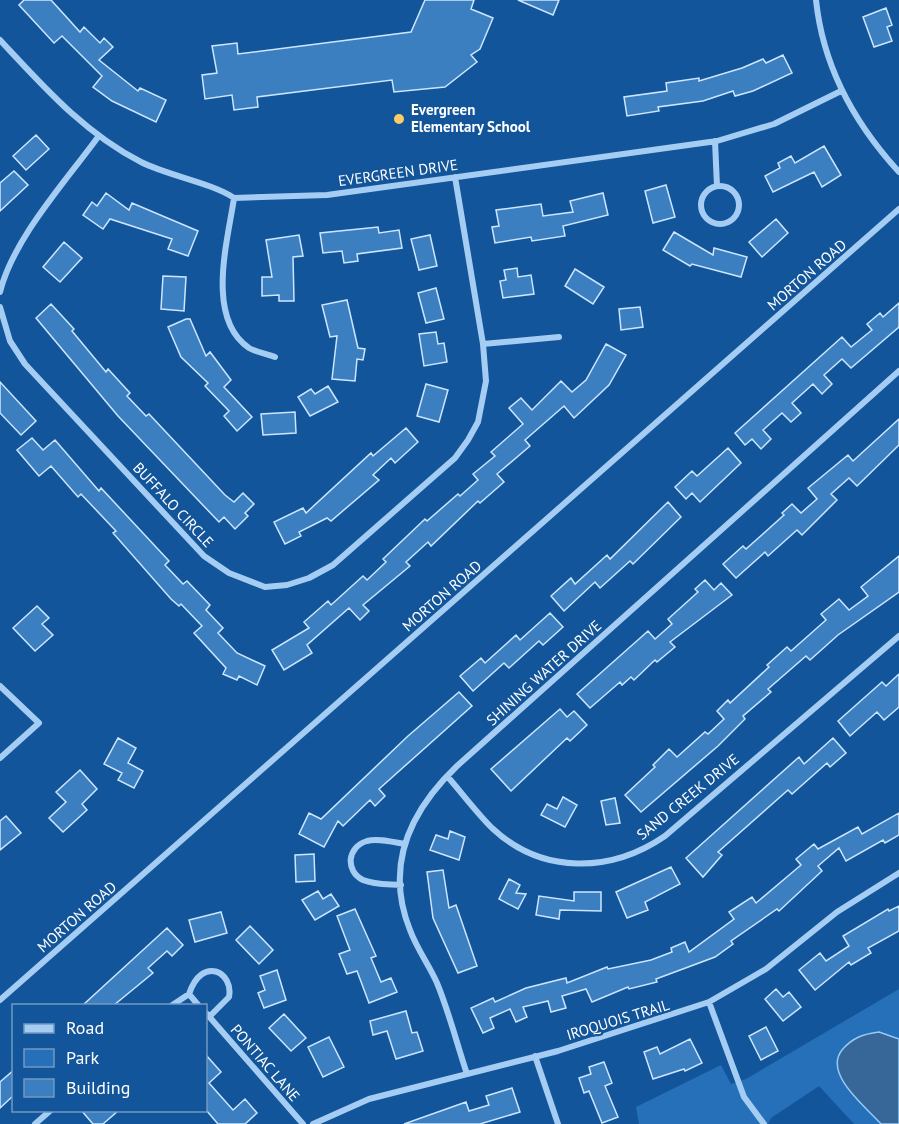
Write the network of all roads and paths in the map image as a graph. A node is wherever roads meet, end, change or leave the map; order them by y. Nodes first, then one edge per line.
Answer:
1 (816, 0) edge
2 (0, 40) edge
3 (841, 92) junction
4 (98, 137) junction
5 (715, 141) junction
6 (899, 172) edge
7 (455, 177) junction
8 (717, 186) junction
9 (234, 198) junction
10 (899, 209) edge
11 (0, 292) edge
12 (0, 307) edge
13 (559, 336) dead end
14 (483, 344) junction
15 (275, 357) dead end
16 (899, 371) edge
17 (899, 636) edge
18 (0, 686) edge
19 (0, 758) edge
20 (447, 776) junction
21 (405, 844) junction
22 (899, 873) edge
23 (401, 885) junction
24 (189, 994) junction
25 (0, 1000) edge
26 (709, 1002) junction
27 (173, 1004) edge
28 (198, 1004) edge
29 (208, 1015) edge
30 (534, 1056) junction
31 (467, 1074) junction
32 (49, 1112) edge
33 (35, 1124) edge
34 (303, 1124) edge
35 (313, 1124) edge
36 (558, 1124) edge
37 (764, 1124) edge

1 - 3 street
2 - 4 street, EVERGREEN DRIVE
3 - 5 street, EVERGREEN DRIVE
3 - 6 street
4 - 9 street, EVERGREEN DRIVE
4 - 11 street
5 - 7 street, EVERGREEN DRIVE
5 - 8 street
7 - 9 street, EVERGREEN DRIVE
7 - 14 street, BUFFALO CIRCLE
8 - 8 street
9 - 15 street
10 - 25 street, MORTON ROAD
12 - 14 street, BUFFALO CIRCLE
13 - 14 street
16 - 20 street, SHINING WATER DRIVE
17 - 20 street, SAND CREEK DRIVE
18 - 19 street
20 - 21 street, SHINING WATER DRIVE
21 - 23 street, SHINING WATER DRIVE
21 - 23 street
22 - 26 street, IROQUOIS TRAIL
23 - 31 street, SHINING WATER DRIVE
24 - 27 street, PONTIAC LANE
24 - 28 street
24 - 29 street, PONTIAC LANE
26 - 30 street, IROQUOIS TRAIL
26 - 37 street
29 - 34 street, PONTIAC LANE
30 - 31 street, IROQUOIS TRAIL
30 - 36 street
31 - 35 street, IROQUOIS TRAIL
32 - 33 street

